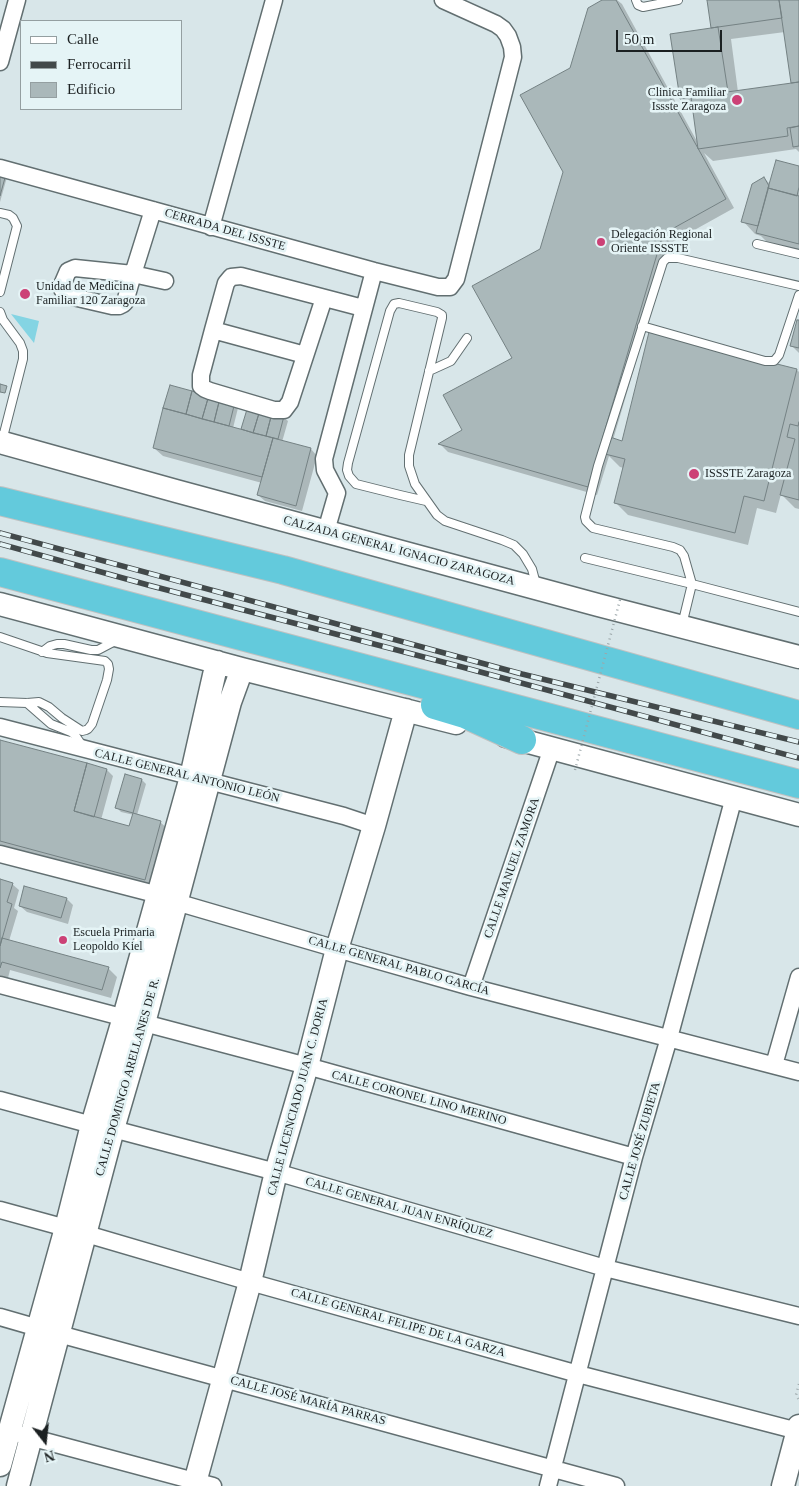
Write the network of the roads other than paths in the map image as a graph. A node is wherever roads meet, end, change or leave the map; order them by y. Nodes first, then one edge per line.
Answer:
1 (17, 0) edge
2 (274, 0) edge
3 (443, 0) edge
4 (636, 0) edge
5 (678, 0) edge
6 (0, 62) edge
7 (0, 168) edge
8 (153, 210) junction
9 (0, 213) edge
10 (211, 227) junction
11 (757, 244) dead end
12 (799, 254) edge
13 (374, 271) junction
14 (165, 281) dead end
15 (799, 286) edge
16 (0, 292) edge
17 (799, 295) edge
18 (324, 298) junction
19 (363, 308) junction
20 (0, 312) edge
21 (642, 326) junction
22 (213, 330) junction
23 (467, 338) dead end
24 (305, 355) junction
25 (428, 371) junction
26 (1, 442) edge
27 (0, 501) edge
28 (426, 501) junction
29 (326, 531) junction
30 (586, 558) dead end
31 (0, 572) edge
32 (692, 584) junction
33 (537, 588) junction
34 (0, 604) edge
35 (799, 612) edge
36 (681, 627) junction
37 (0, 637) edge
38 (122, 637) junction
39 (299, 651) junction
40 (42, 652) junction
41 (799, 657) edge
42 (217, 662) junction
43 (242, 668) junction
44 (220, 700) junction
45 (0, 702) edge
46 (27, 703) junction
47 (406, 710) junction
48 (799, 715) edge
49 (0, 727) edge
50 (522, 740) junction
51 (552, 748) junction
52 (86, 750) junction
53 (200, 779) junction
54 (799, 784) edge
55 (734, 797) junction
56 (799, 815) edge
57 (374, 826) junction
58 (0, 854) edge
59 (167, 898) junction
60 (337, 949) junction
61 (799, 977) edge
62 (0, 985) edge
63 (471, 987) junction
64 (134, 1020) junction
65 (669, 1038) junction
66 (774, 1065) junction
67 (307, 1066) junction
68 (799, 1072) edge
69 (0, 1100) edge
70 (102, 1127) junction
71 (634, 1157) junction
72 (276, 1172) junction
73 (0, 1210) edge
74 (75, 1231) junction
75 (605, 1268) junction
76 (250, 1282) junction
77 (799, 1316) edge
78 (0, 1317) edge
79 (48, 1331) junction
80 (578, 1374) junction
81 (225, 1379) junction
82 (798, 1428) edge
83 (14, 1433) edge
84 (0, 1465) edge
85 (552, 1468) junction
86 (201, 1485) edge
87 (18, 1486) edge
88 (548, 1486) edge
89 (616, 1486) edge
90 (783, 1486) edge

1 - 6 street
2 - 10 street
3 - 13 street, CERRADA DEL ISSSTE
4 - 5 lane
7 - 8 street, CERRADA DEL ISSSTE
8 - 10 street, CERRADA DEL ISSSTE
8 - 14 street
9 - 16 lane
10 - 13 street, CERRADA DEL ISSSTE
11 - 12 lane
13 - 19 street
15 - 21 lane
17 - 21 lane
18 - 19 street
18 - 22 street
18 - 24 street
19 - 29 street
20 - 26 lane
21 - 32 lane
22 - 24 street
22 - 24 street
23 - 25 lane
25 - 28 lane
25 - 28 lane
26 - 29 street, CALZADA GENERAL IGNACIO ZARAGOZA
27 - 48 highway
28 - 33 lane
29 - 33 street, CALZADA GENERAL IGNACIO ZARAGOZA
30 - 32 lane
31 - 39 highway
32 - 35 lane
32 - 36 lane
33 - 36 street, CALZADA GENERAL IGNACIO ZARAGOZA
34 - 38 street
36 - 41 street, CALZADA GENERAL IGNACIO ZARAGOZA
37 - 40 lane
38 - 40 lane
38 - 42 street
39 - 50 highway
39 - 54 highway
40 - 46 lane
42 - 43 street
42 - 44 street, CALLE DOMINGO ARELLANES DE R.
43 - 44 street, CALLE DOMINGO ARELLANES DE R.
43 - 47 street
44 - 53 street, CALLE DOMINGO ARELLANES DE R.
45 - 46 lane
46 - 52 lane
47 - 50 street
47 - 57 street, CALLE LICENCIADO JUAN C. DORIA
49 - 52 street, CALLE GENERAL ANTONIO LEÓN
50 - 51 street
51 - 55 street
51 - 63 street, CALLE MANUEL ZAMORA
52 - 53 street, CALLE GENERAL ANTONIO LEÓN
53 - 57 street, CALLE GENERAL ANTONIO LEÓN
53 - 59 street, CALLE DOMINGO ARELLANES DE R.
55 - 56 street
55 - 65 street, CALLE JOSÉ ZUBIETA
57 - 60 street, CALLE LICENCIADO JUAN C. DORIA
58 - 59 street, CALLE GENERAL PABLO GARCÍA
59 - 60 street, CALLE GENERAL PABLO GARCÍA
59 - 64 street, CALLE DOMINGO ARELLANES DE R.
60 - 63 street, CALLE GENERAL PABLO GARCÍA
60 - 67 street, CALLE LICENCIADO JUAN C. DORIA
61 - 66 street
62 - 64 street, CALLE CORONEL LINO MERINO
63 - 65 street, CALLE GENERAL PABLO GARCÍA
64 - 67 street, CALLE CORONEL LINO MERINO
64 - 70 street, CALLE DOMINGO ARELLANES DE R.
65 - 66 street, CALLE GENERAL PABLO GARCÍA
65 - 71 street, CALLE JOSÉ ZUBIETA
66 - 68 street, CALLE GENERAL PABLO GARCÍA
67 - 71 street, CALLE CORONEL LINO MERINO
67 - 72 street, CALLE LICENCIADO JUAN C. DORIA
69 - 70 street, CALLE GENERAL JUAN ENRÍQUEZ
70 - 72 street, CALLE GENERAL JUAN ENRÍQUEZ
70 - 74 street, CALLE DOMINGO ARELLANES DE R.
71 - 75 street, CALLE JOSÉ ZUBIETA
72 - 75 street, CALLE GENERAL JUAN ENRÍQUEZ
72 - 76 street, CALLE LICENCIADO JUAN C. DORIA
73 - 74 street, CALLE GENERAL FELIPE DE LA GARZA
74 - 76 street, CALLE GENERAL FELIPE DE LA GARZA
74 - 79 street, CALLE DOMINGO ARELLANES DE R.
75 - 77 street, CALLE GENERAL JUAN ENRÍQUEZ
75 - 80 street, CALLE JOSÉ ZUBIETA
76 - 80 street, CALLE GENERAL FELIPE DE LA GARZA
76 - 81 street, CALLE LICENCIADO JUAN C. DORIA
78 - 79 street, CALLE JOSÉ MARÍA PARRAS
79 - 81 street, CALLE JOSÉ MARÍA PARRAS
79 - 83 street, CALLE DOMINGO ARELLANES DE R.
80 - 82 street, CALLE GENERAL FELIPE DE LA GARZA
80 - 85 street, CALLE JOSÉ ZUBIETA
81 - 85 street, CALLE JOSÉ MARÍA PARRAS
81 - 86 street, CALLE LICENCIADO JUAN C. DORIA
82 - 90 street
83 - 84 street, CALLE DOMINGO ARELLANES DE R.
83 - 86 street
83 - 87 street, CALLE DOMINGO ARELLANES DE R.
85 - 88 street, CALLE JOSÉ ZUBIETA
85 - 89 street, CALLE JOSÉ MARÍA PARRAS

